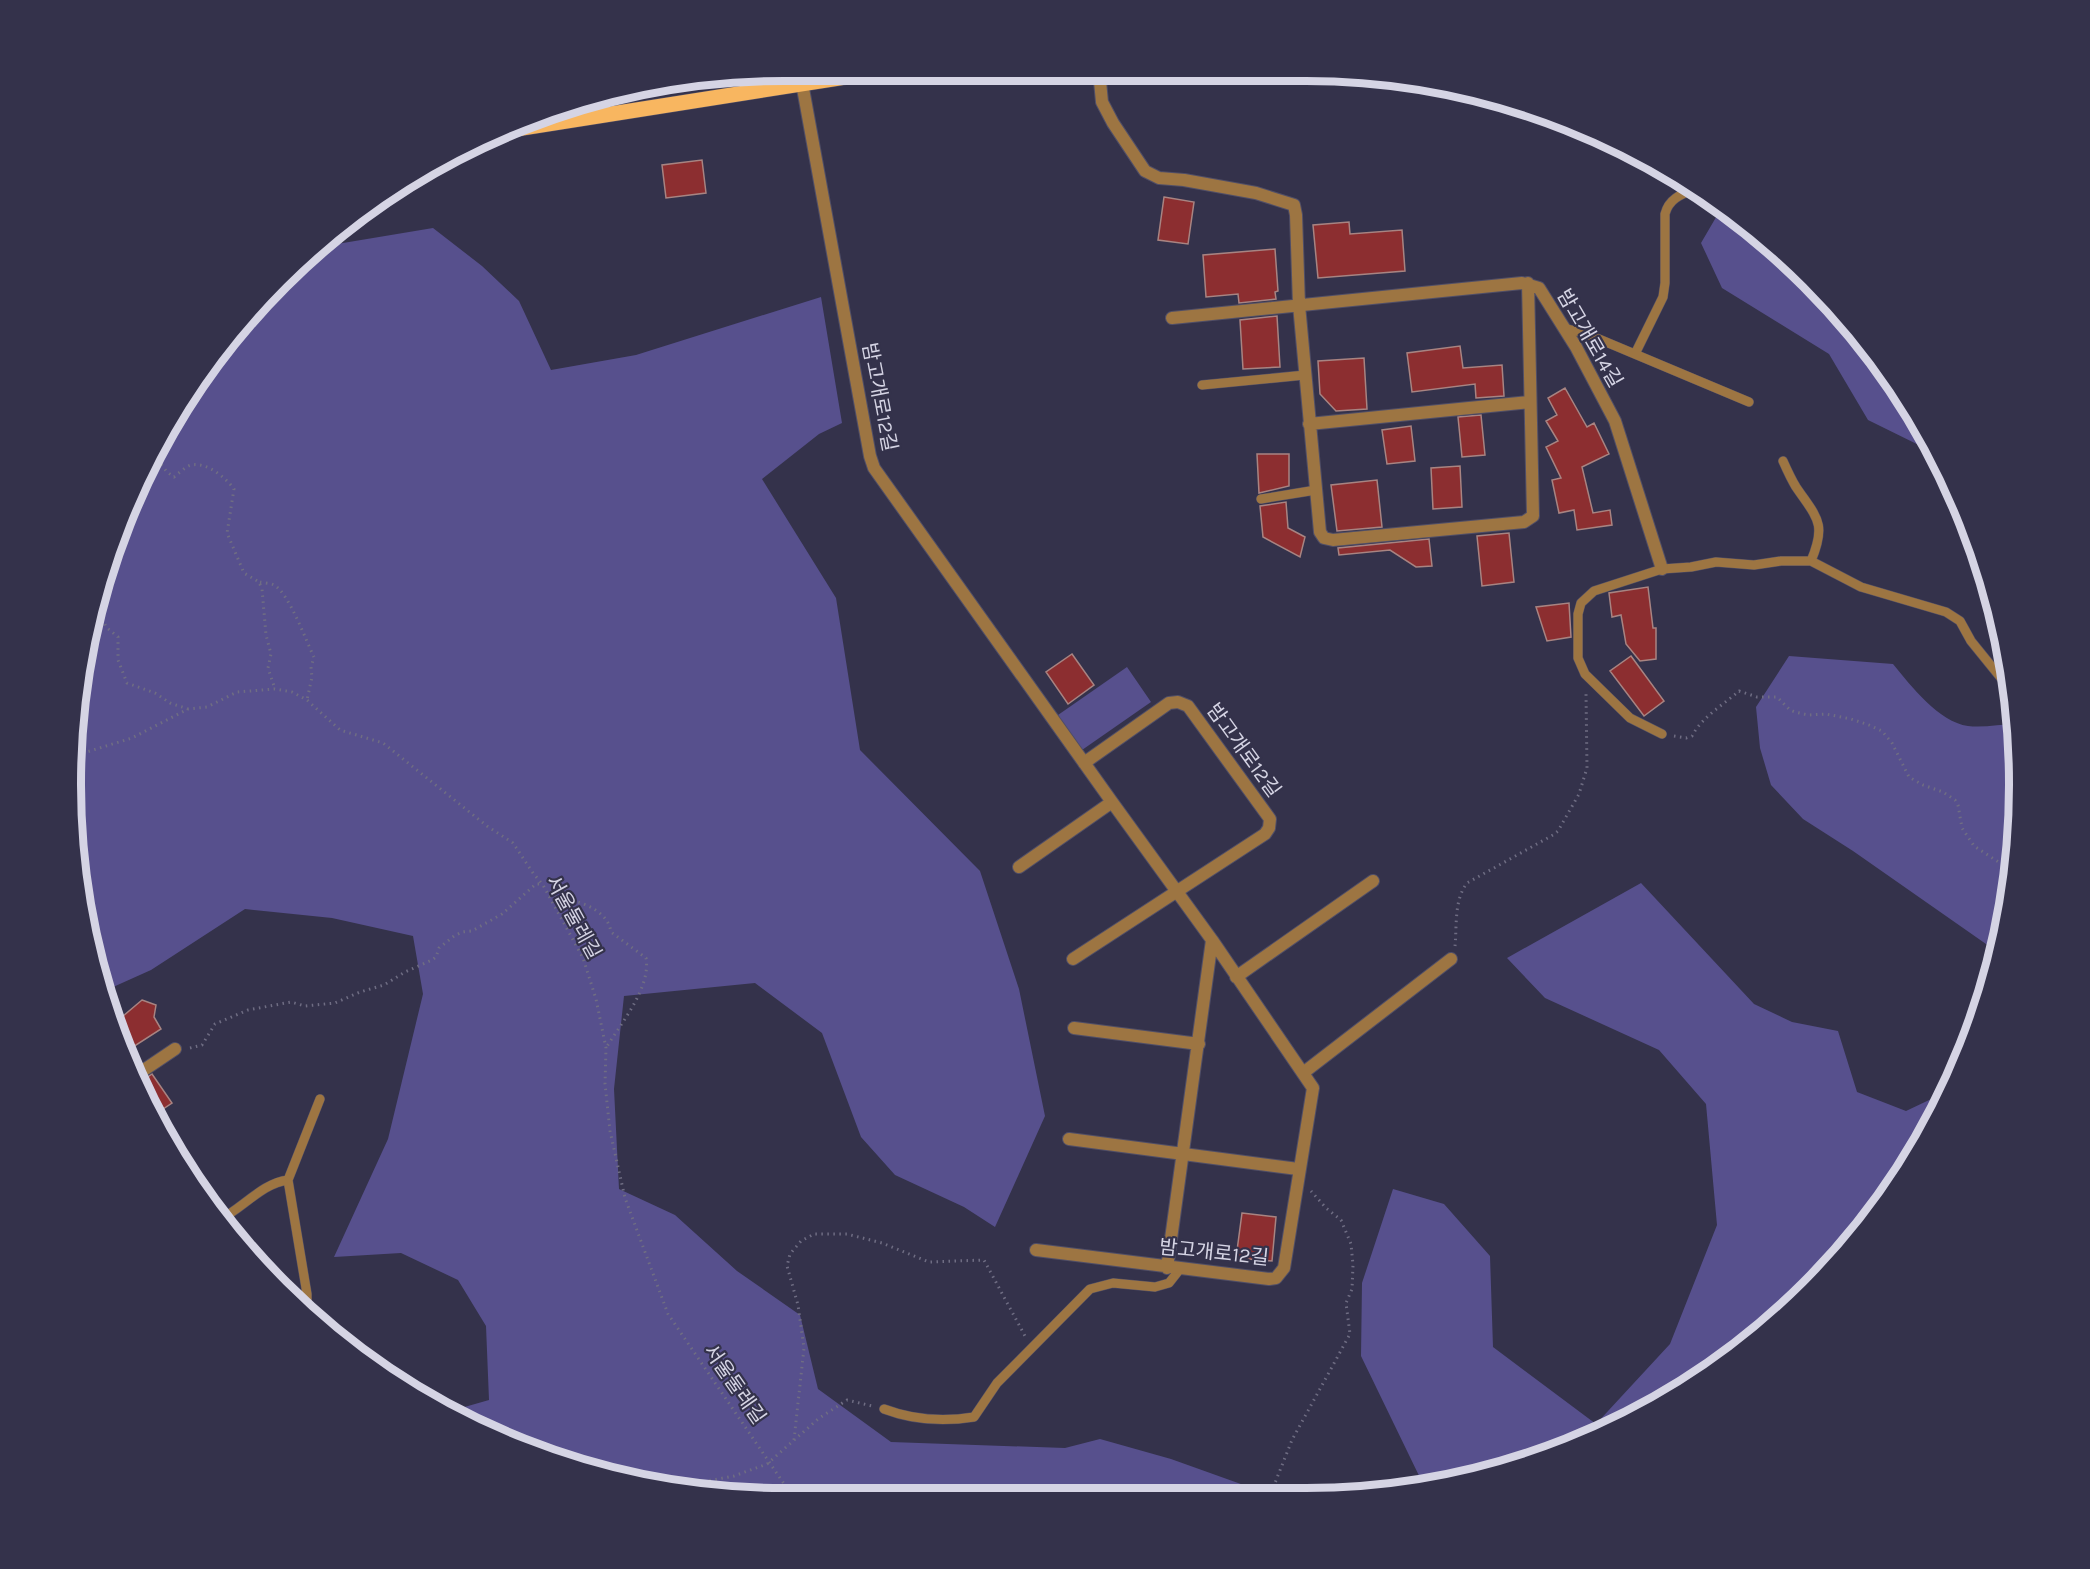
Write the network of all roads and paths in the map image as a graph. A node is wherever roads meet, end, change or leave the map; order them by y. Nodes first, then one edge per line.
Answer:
1 (816, 81) edge
2 (1100, 81) edge
3 (802, 83) junction
4 (540, 125) edge
5 (1685, 193) edge
6 (1528, 283) junction
7 (1299, 304) junction
8 (1172, 318) dead end
9 (1564, 328) junction
10 (1635, 354) junction
11 (1305, 375) junction
12 (1202, 385) dead end
13 (1530, 402) junction
14 (1749, 402) dead end
15 (1309, 424) junction
16 (1783, 461) dead end
17 (159, 463) edge
18 (1316, 490) junction
19 (1261, 499) dead end
20 (1811, 561) junction
21 (1662, 569) junction
22 (259, 582) junction
23 (101, 619) edge
24 (1585, 674) junction
25 (2000, 677) edge
26 (275, 689) junction
27 (307, 700) junction
28 (188, 709) junction
29 (1662, 734) joint
30 (82, 753) edge
31 (1084, 763) junction
32 (1112, 802) junction
33 (2004, 865) edge
34 (1019, 867) dead end
35 (1372, 881) dead end
36 (543, 885) junction
37 (1177, 892) junction
38 (549, 896) junction
39 (1212, 940) junction
40 (1073, 959) dead end
41 (1451, 959) joint
42 (1236, 977) junction
43 (1074, 1028) dead end
44 (1199, 1044) junction
45 (606, 1048) junction
46 (175, 1049) joint
47 (143, 1071) edge
48 (1303, 1073) junction
49 (320, 1099) dead end
50 (1069, 1139) dead end
51 (1182, 1155) junction
52 (1298, 1174) junction
53 (288, 1180) junction
54 (228, 1215) edge
55 (1036, 1250) dead end
56 (1167, 1268) junction
57 (1180, 1269) junction
58 (308, 1301) edge
59 (1032, 1348) junction
60 (884, 1409) joint
61 (794, 1440) junction
62 (770, 1460) junction
63 (699, 1483) edge
64 (787, 1488) edge
65 (1273, 1488) edge

1 - 3 main road
2 - 7 street
3 - 4 main road
3 - 31 street, 밤고개로12길
5 - 10 lane
6 - 7 street, 밤고개로14길
6 - 9 street, 밤고개로14길
6 - 13 street
7 - 8 street, 밤고개로14길
7 - 11 street
9 - 10 lane
9 - 21 street, 밤고개로14길
10 - 14 lane
11 - 12 lane
11 - 15 street
13 - 15 street
13 - 18 street
15 - 18 street
16 - 20 lane
17 - 22 path
18 - 19 lane
20 - 21 lane
20 - 25 lane
21 - 24 lane
22 - 26 path
22 - 27 path
23 - 28 path
24 - 29 lane
24 - 41 path
26 - 27 path, 서울둘레길
26 - 28 path, 서울둘레길
27 - 36 path, 서울둘레길
28 - 30 path, 서울둘레길
29 - 33 path
31 - 32 street, 밤고개로12길
31 - 37 street, 밤고개로12길
32 - 34 street
32 - 37 street, 밤고개로12길
35 - 42 street
36 - 38 path, 서울둘레길
36 - 46 path
37 - 39 street, 밤고개로12길
37 - 40 street
38 - 45 path, 서울둘레길
38 - 45 path
39 - 42 street, 밤고개로12길
39 - 44 street
41 - 48 street
42 - 48 street, 밤고개로12길
43 - 44 street
44 - 51 street
45 - 62 path, 서울둘레길
46 - 47 street
48 - 52 street, 밤고개로12길
49 - 53 lane
50 - 51 street
51 - 52 street
51 - 56 street
52 - 57 street, 밤고개로12길
52 - 65 path
53 - 54 lane
53 - 58 lane
55 - 56 street, 밤고개로12길
56 - 57 street, 밤고개로12길
57 - 59 lane
59 - 60 lane
59 - 61 path
60 - 61 path
61 - 62 path
62 - 63 path
62 - 64 path, 서울둘레길

